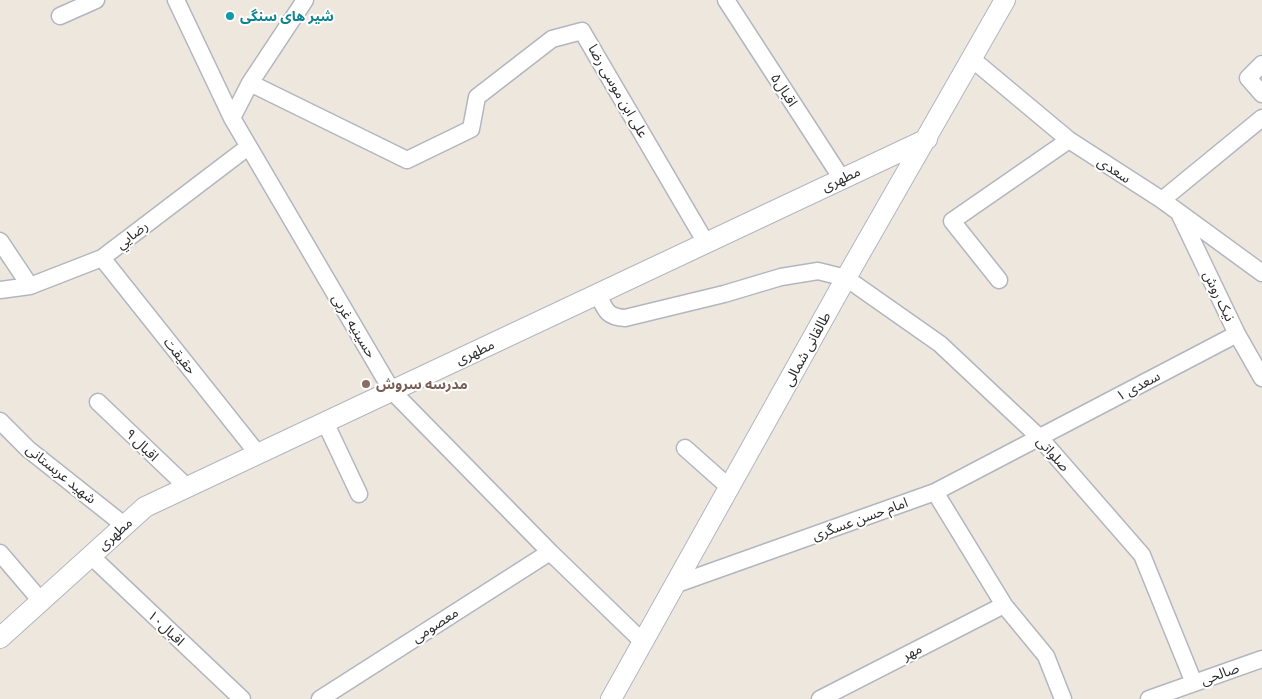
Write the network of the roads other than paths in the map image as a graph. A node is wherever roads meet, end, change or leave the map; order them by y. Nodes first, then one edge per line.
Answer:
1 (96, 0) edge
2 (176, 0) edge
3 (305, 0) edge
4 (726, 0) edge
5 (1005, 0) edge
6 (60, 16) dead end
7 (972, 59) junction
8 (1262, 64) edge
9 (250, 83) junction
10 (1262, 94) edge
11 (232, 118) junction
12 (1262, 118) edge
13 (927, 139) junction
14 (1069, 140) junction
15 (248, 146) junction
16 (842, 179) junction
17 (1162, 200) junction
18 (1179, 213) junction
19 (0, 241) edge
20 (706, 243) junction
21 (102, 258) junction
22 (1262, 273) edge
23 (846, 278) junction
24 (999, 280) dead end
25 (30, 286) junction
26 (0, 290) edge
27 (598, 294) junction
28 (1237, 334) junction
29 (1262, 378) edge
30 (392, 391) junction
31 (98, 402) dead end
32 (0, 421) edge
33 (325, 422) junction
34 (1040, 438) junction
35 (685, 448) dead end
36 (258, 454) junction
37 (186, 487) junction
38 (730, 488) junction
39 (935, 492) junction
40 (359, 494) dead end
41 (124, 525) junction
42 (550, 552) junction
43 (0, 553) edge
44 (90, 556) junction
45 (674, 585) junction
46 (41, 601) junction
47 (1004, 606) junction
48 (0, 638) edge
49 (643, 642) junction
50 (1262, 659) edge
51 (1194, 683) junction
52 (242, 699) edge
53 (320, 699) edge
54 (611, 699) edge
55 (820, 699) edge
56 (1063, 699) edge
57 (1149, 699) edge

1 - 6 street
2 - 11 street, حسینیه غربی
3 - 9 street
4 - 16 street, اقبال۵
5 - 7 street, طالقانی شمالی
7 - 13 street, طالقانی شمالی
7 - 14 street, سعدی
8 - 10 street
9 - 11 street
9 - 20 street, علی ابن موسی رضا
11 - 15 street, حسینیه غربی
12 - 17 street
13 - 16 street, مطهری
13 - 23 street, طالقانی شمالی
14 - 17 street, سعدی
14 - 24 street
15 - 21 street, رضایي
15 - 30 street, حسینیه غربی
16 - 20 street, مطهری
17 - 18 street, سعدی
18 - 22 street, سعدی
18 - 28 street, نیک روش
19 - 25 street
20 - 27 street, مطهری
21 - 25 street, رضایي
21 - 36 street, حقیقت
23 - 27 street
23 - 34 street, صلواتی
23 - 38 street, طالقانی شمالی
25 - 26 street, رضایي
27 - 30 street, مطهری
28 - 29 street, نیک روش
28 - 34 street, سعدی ۱
30 - 33 street, مطهری
30 - 42 street, حسینیه غربی
31 - 37 street, اقبال ۹
32 - 41 street, شهید عربستانی
33 - 36 street, مطهری
33 - 40 street
34 - 39 street, امام حسن عسگری
34 - 51 street, صلواتی
35 - 38 street
36 - 37 street, مطهری
37 - 41 street, مطهری
38 - 45 street, طالقانی شمالی
39 - 45 street, امام حسن عسگری
39 - 47 street
41 - 44 street, مطهری
42 - 49 street, حسینیه غربی
42 - 53 street, معصومی
43 - 46 street
44 - 46 street, مطهری
44 - 52 street, اقبال۱۰
45 - 49 street, طالقانی شمالی
46 - 48 street, مطهری
47 - 55 street, مهر
47 - 56 street
49 - 54 street, طالقانی شمالی
50 - 51 street, صالحی
51 - 57 street, صالحی

